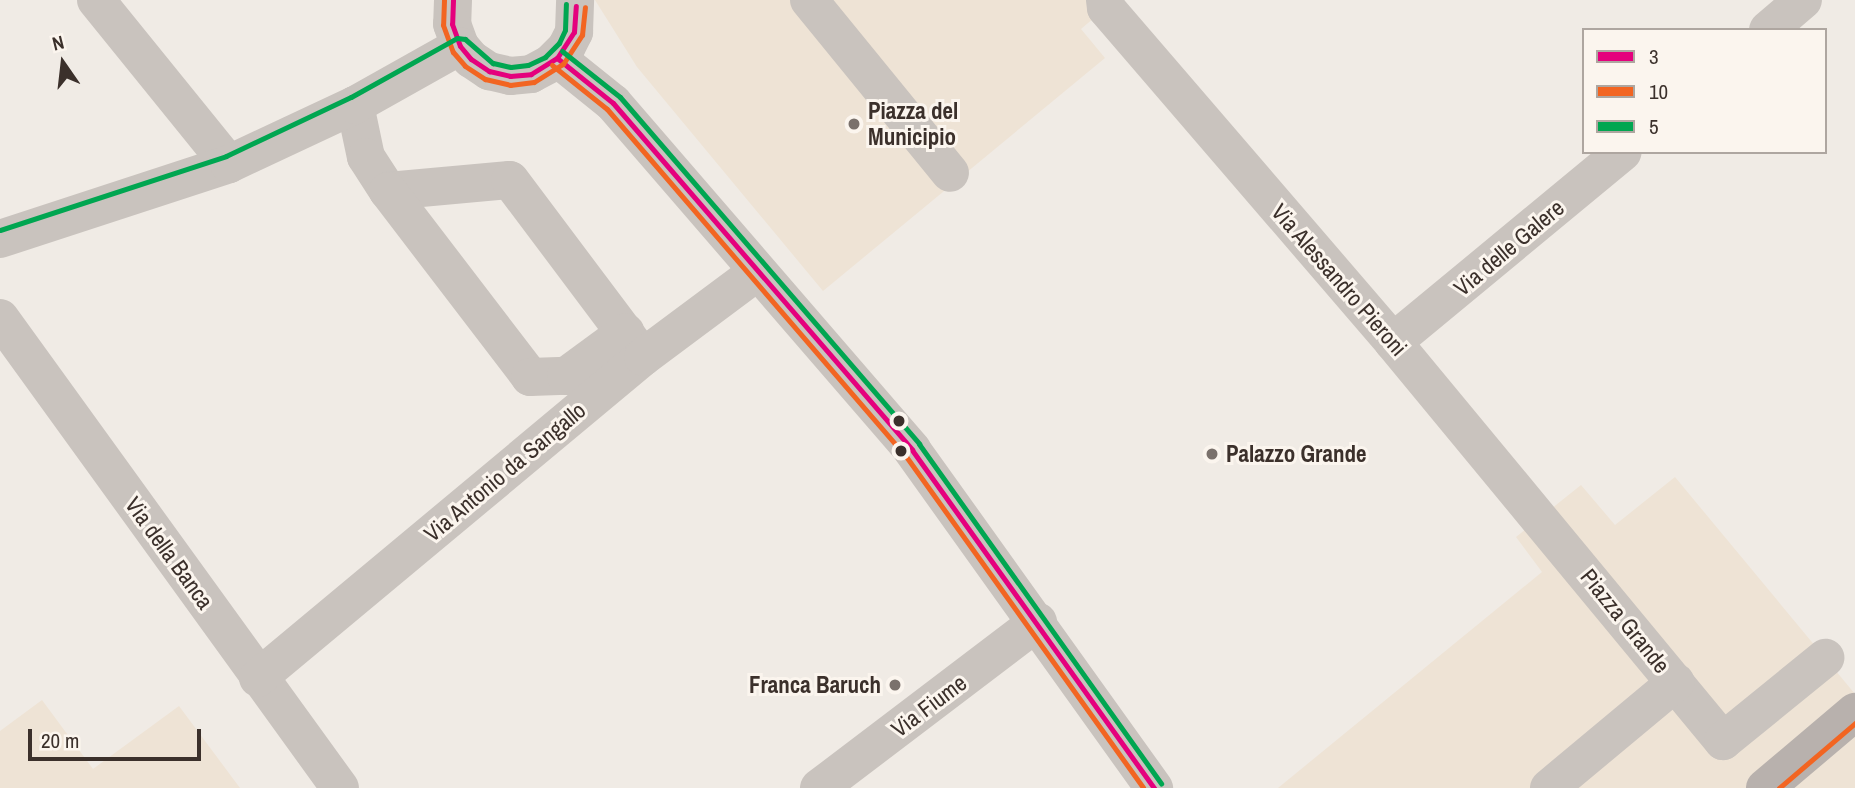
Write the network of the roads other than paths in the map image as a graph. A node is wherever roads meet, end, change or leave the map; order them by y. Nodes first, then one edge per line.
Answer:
1 (96, 0) edge
2 (453, 0) edge
3 (575, 0) edge
4 (809, 0) edge
5 (1105, 0) edge
6 (1804, 0) edge
7 (1770, 28) edge
8 (460, 46) junction
9 (557, 58) junction
10 (355, 105) junction
11 (1621, 154) edge
12 (229, 164) junction
13 (950, 173) dead end
14 (388, 191) junction
15 (0, 239) edge
16 (757, 272) junction
17 (0, 318) edge
18 (1393, 342) junction
19 (635, 345) junction
20 (1574, 559) joint
21 (1038, 622) junction
22 (1825, 658) dead end
23 (258, 678) junction
24 (1676, 682) junction
25 (1855, 712) edge
26 (340, 788) edge
27 (819, 788) edge
28 (1154, 788) edge
29 (1549, 788) edge
30 (1765, 788) edge

1 - 12 street
2 - 8 street
3 - 9 street
4 - 13 street
5 - 18 street, Via Alessandro Pieroni
6 - 7 street
8 - 9 street
8 - 10 street
9 - 16 street
10 - 12 street
10 - 14 street
11 - 18 street, Via delle Galere
12 - 15 street
14 - 19 street
14 - 19 street
16 - 19 street, Via Antonio da Sangallo
16 - 21 street
17 - 23 street, Via della Banca
18 - 20 street, Via Alessandro Pieroni
19 - 23 street, Via Antonio da Sangallo
20 - 24 street, Piazza Grande
21 - 27 street, Via Fiume
21 - 28 street
22 - 24 street, Piazza Grande
23 - 26 street, Via della Banca
24 - 29 street, Piazza Grande
25 - 30 main road

